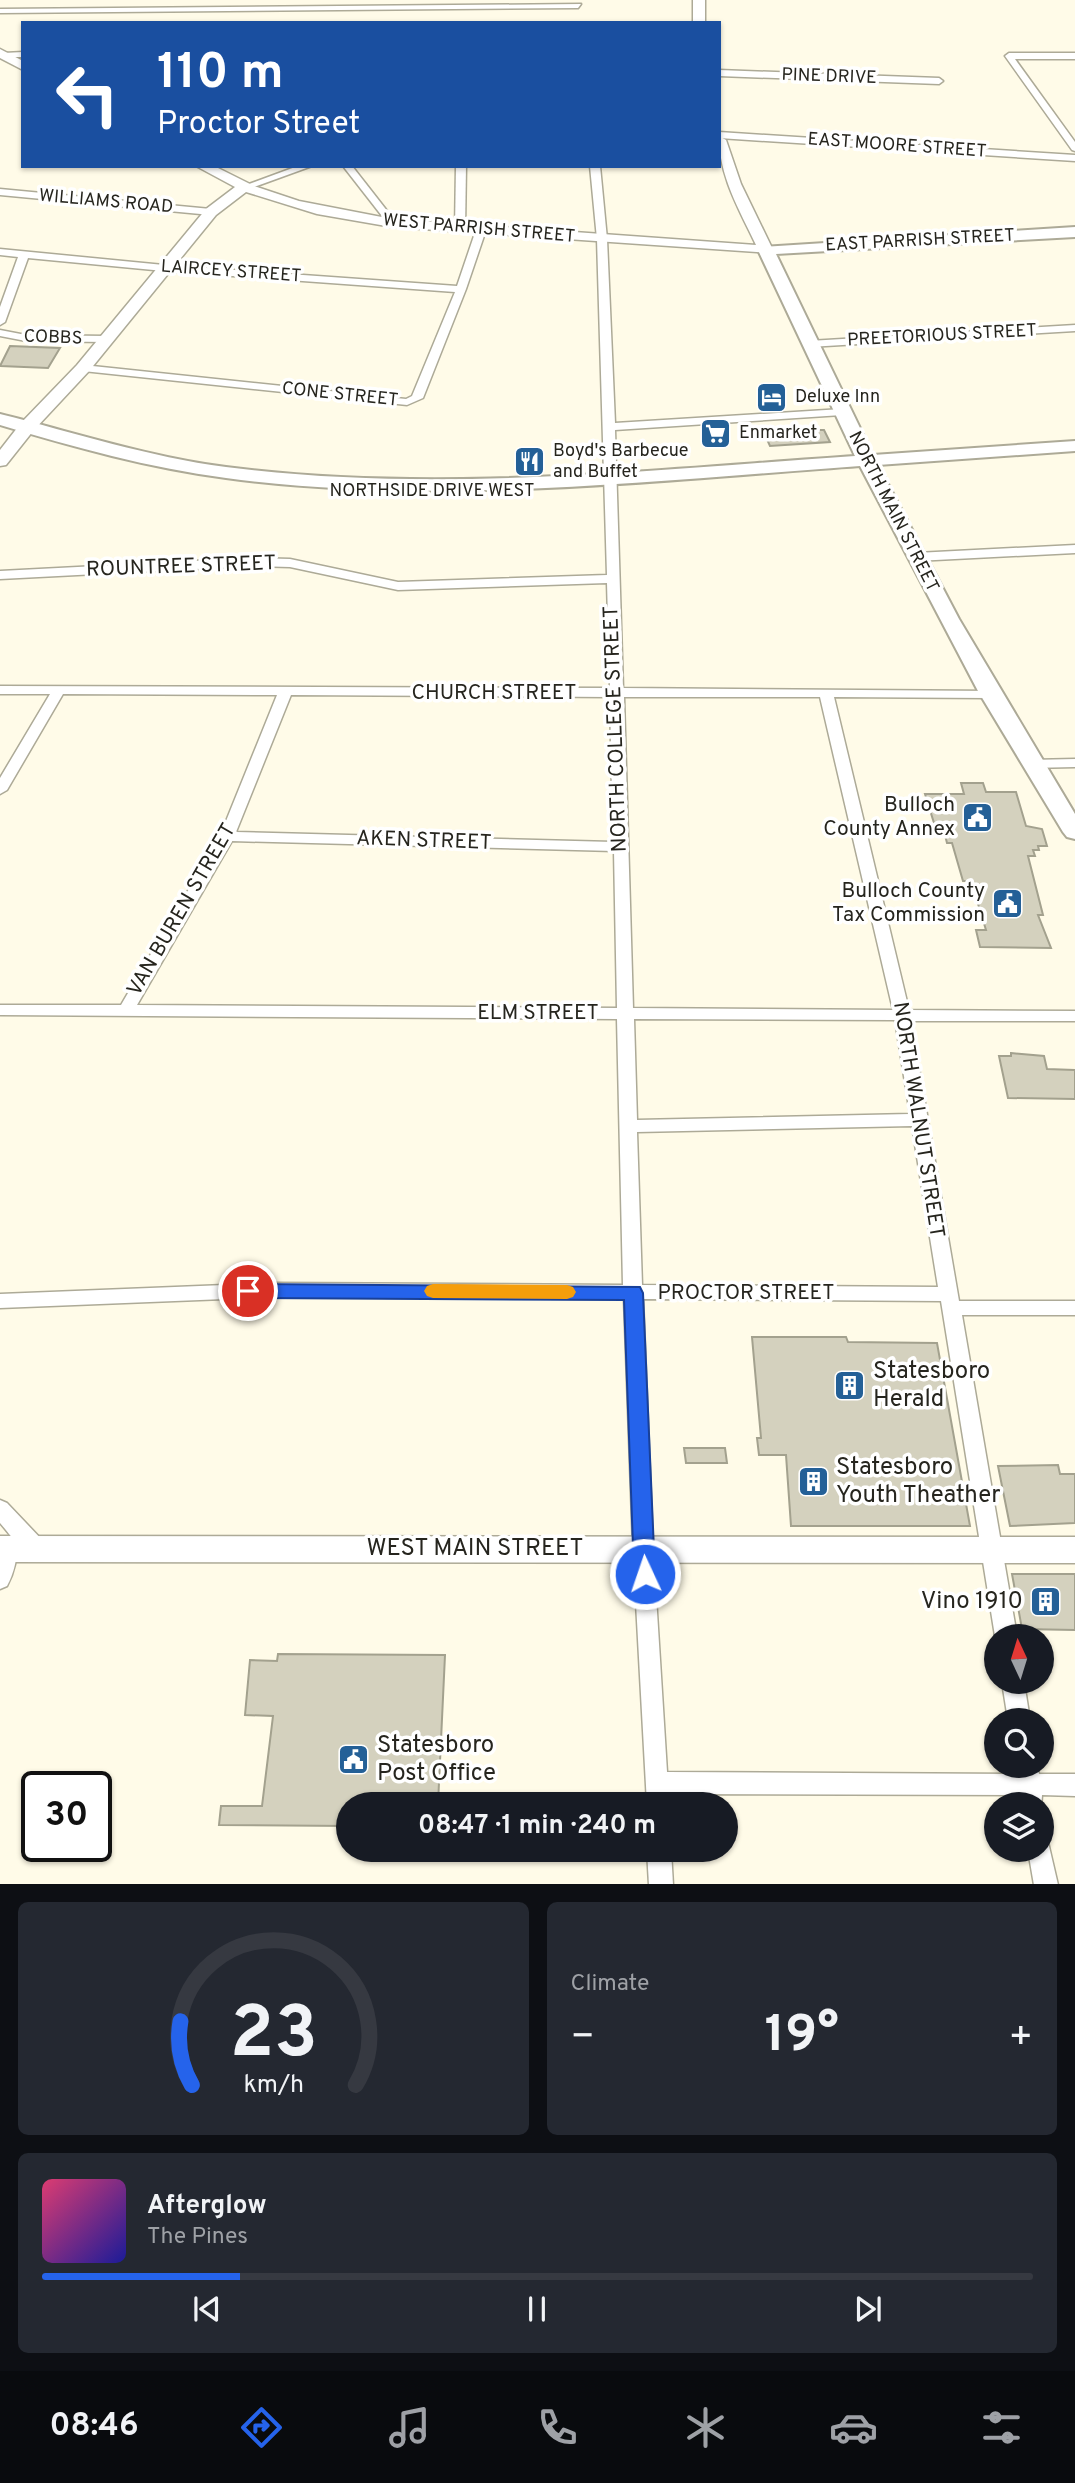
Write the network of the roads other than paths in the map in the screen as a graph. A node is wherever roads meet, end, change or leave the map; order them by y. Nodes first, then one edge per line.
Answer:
1 (699, 0) edge
2 (463, 7) edge
3 (578, 7) edge
4 (0, 11) edge
5 (699, 21) edge
6 (2, 54) edge
7 (21, 54) edge
8 (1075, 56) edge
9 (21, 65) edge
10 (721, 73) edge
11 (939, 81) dead end
12 (721, 135) edge
13 (721, 146) edge
14 (1075, 148) edge
15 (1075, 158) edge
16 (207, 168) edge
17 (302, 168) edge
18 (349, 168) edge
19 (460, 168) edge
20 (595, 168) edge
21 (243, 188) junction
22 (0, 192) edge
23 (211, 212) junction
24 (392, 223) junction
25 (460, 229) junction
26 (481, 230) junction
27 (1075, 232) edge
28 (602, 239) junction
29 (766, 250) junction
30 (0, 252) edge
31 (24, 254) junction
32 (164, 268) junction
33 (461, 289) junction
34 (0, 322) edge
35 (1075, 328) edge
36 (0, 333) edge
37 (106, 340) junction
38 (810, 344) junction
39 (83, 368) junction
40 (842, 412) junction
41 (0, 419) edge
42 (608, 427) junction
43 (0, 430) edge
44 (23, 432) junction
45 (1075, 446) edge
46 (1075, 454) edge
47 (0, 461) edge
48 (869, 465) junction
49 (611, 483) junction
50 (1075, 549) edge
51 (916, 557) junction
52 (0, 575) edge
53 (612, 579) junction
54 (0, 690) edge
55 (59, 690) junction
56 (286, 691) junction
57 (615, 694) junction
58 (826, 694) junction
59 (988, 694) junction
60 (1075, 763) edge
61 (1030, 764) junction
62 (0, 790) edge
63 (1075, 832) edge
64 (227, 836) junction
65 (620, 847) junction
66 (0, 1010) edge
67 (125, 1012) junction
68 (625, 1013) junction
69 (902, 1014) junction
70 (1075, 1016) edge
71 (919, 1119) junction
72 (629, 1126) junction
73 (633, 1293) junction
74 (0, 1301) edge
75 (949, 1301) junction
76 (1075, 1308) edge
77 (0, 1509) edge
78 (643, 1548) junction
79 (3, 1549) edge
80 (38, 1549) junction
81 (993, 1550) junction
82 (1075, 1550) edge
83 (0, 1580) edge
84 (1004, 1624) edge
85 (1029, 1785) edge
86 (1075, 1785) edge
87 (657, 1792) edge
88 (704, 1792) edge
89 (660, 1862) edge
90 (1042, 1862) edge
91 (661, 1884) edge
92 (1046, 1884) edge

1 - 5 street
2 - 3 street
2 - 4 street
6 - 7 street
6 - 9 street
8 - 14 street
10 - 11 street, PINE DRIVE
12 - 15 street, EAST MOORE STREET
13 - 29 street, NORTH MAIN STREET
16 - 21 street, WEST PARRISH STREET
17 - 21 street
18 - 24 street
19 - 25 street
20 - 28 street, NORTH COLLEGE STREET
21 - 23 street
21 - 24 street, WEST PARRISH STREET
22 - 23 street, WILLIAMS ROAD
23 - 32 street
24 - 25 street, WEST PARRISH STREET
25 - 26 street, WEST PARRISH STREET
26 - 28 street, WEST PARRISH STREET
26 - 33 street, CONE STREET
27 - 29 main road, EAST PARRISH STREET
28 - 29 street, WEST PARRISH STREET
28 - 42 street, NORTH COLLEGE STREET
29 - 38 main road, NORTH MAIN STREET
30 - 31 street, LAIRCEY STREET
31 - 32 street, LAIRCEY STREET
31 - 34 street, COBBS
32 - 33 street, LAIRCEY STREET
32 - 37 street
33 - 39 street, CONE STREET
35 - 38 street, PREETORIOUS STREET
36 - 37 street, COBBS
37 - 39 street
38 - 40 main road, NORTH MAIN STREET
39 - 44 street
40 - 42 street
40 - 48 main road, NORTH MAIN STREET
41 - 44 main road, NORTHSIDE DRIVE WEST
42 - 49 street, NORTH COLLEGE STREET
43 - 44 main road, NORTHSIDE DRIVE WEST
44 - 47 street
44 - 49 main road, NORTHSIDE DRIVE WEST
45 - 48 main road
46 - 48 main road
48 - 49 main road, NORTHSIDE DRIVE WEST
48 - 51 main road, NORTH MAIN STREET
49 - 53 street, NORTH COLLEGE STREET
50 - 51 street
51 - 59 main road, NORTH MAIN STREET
52 - 53 street, ROUNTREE STREET
53 - 57 street, NORTH COLLEGE STREET
54 - 55 street, CHURCH STREET
55 - 56 street, CHURCH STREET
55 - 62 street
56 - 57 street, CHURCH STREET
56 - 64 street, VAN BUREN STREET
57 - 58 street, CHURCH STREET
57 - 65 street, NORTH COLLEGE STREET
58 - 59 street, CHURCH STREET
58 - 69 street, NORTH WALNUT STREET
59 - 61 main road, NORTH MAIN STREET
60 - 61 street
61 - 63 main road, NORTH MAIN STREET
64 - 65 street, AKEN STREET
64 - 67 street, VAN BUREN STREET
65 - 68 street, NORTH COLLEGE STREET
66 - 67 street, ELM STREET
67 - 68 street, ELM STREET
68 - 69 street, ELM STREET
68 - 72 street, NORTH COLLEGE STREET
69 - 70 street, ELM STREET
69 - 71 street, NORTH WALNUT STREET
71 - 72 street
71 - 75 street, NORTH WALNUT STREET
72 - 73 street, NORTH COLLEGE STREET
73 - 74 street, PROCTOR STREET
73 - 75 street, PROCTOR STREET
73 - 78 street, NORTH COLLEGE STREET
75 - 76 street, PROCTOR STREET
75 - 81 street, NORTH WALNUT STREET
77 - 80 street
78 - 80 street, WEST MAIN STREET
78 - 81 street, WEST MAIN STREET
78 - 87 street, NORTH COLLEGE STREET
79 - 80 street, WEST MAIN STREET
79 - 83 street
81 - 82 street, WEST MAIN STREET
81 - 84 street, NORTH WALNUT STREET
85 - 86 street
85 - 88 street
89 - 91 street
90 - 92 street

